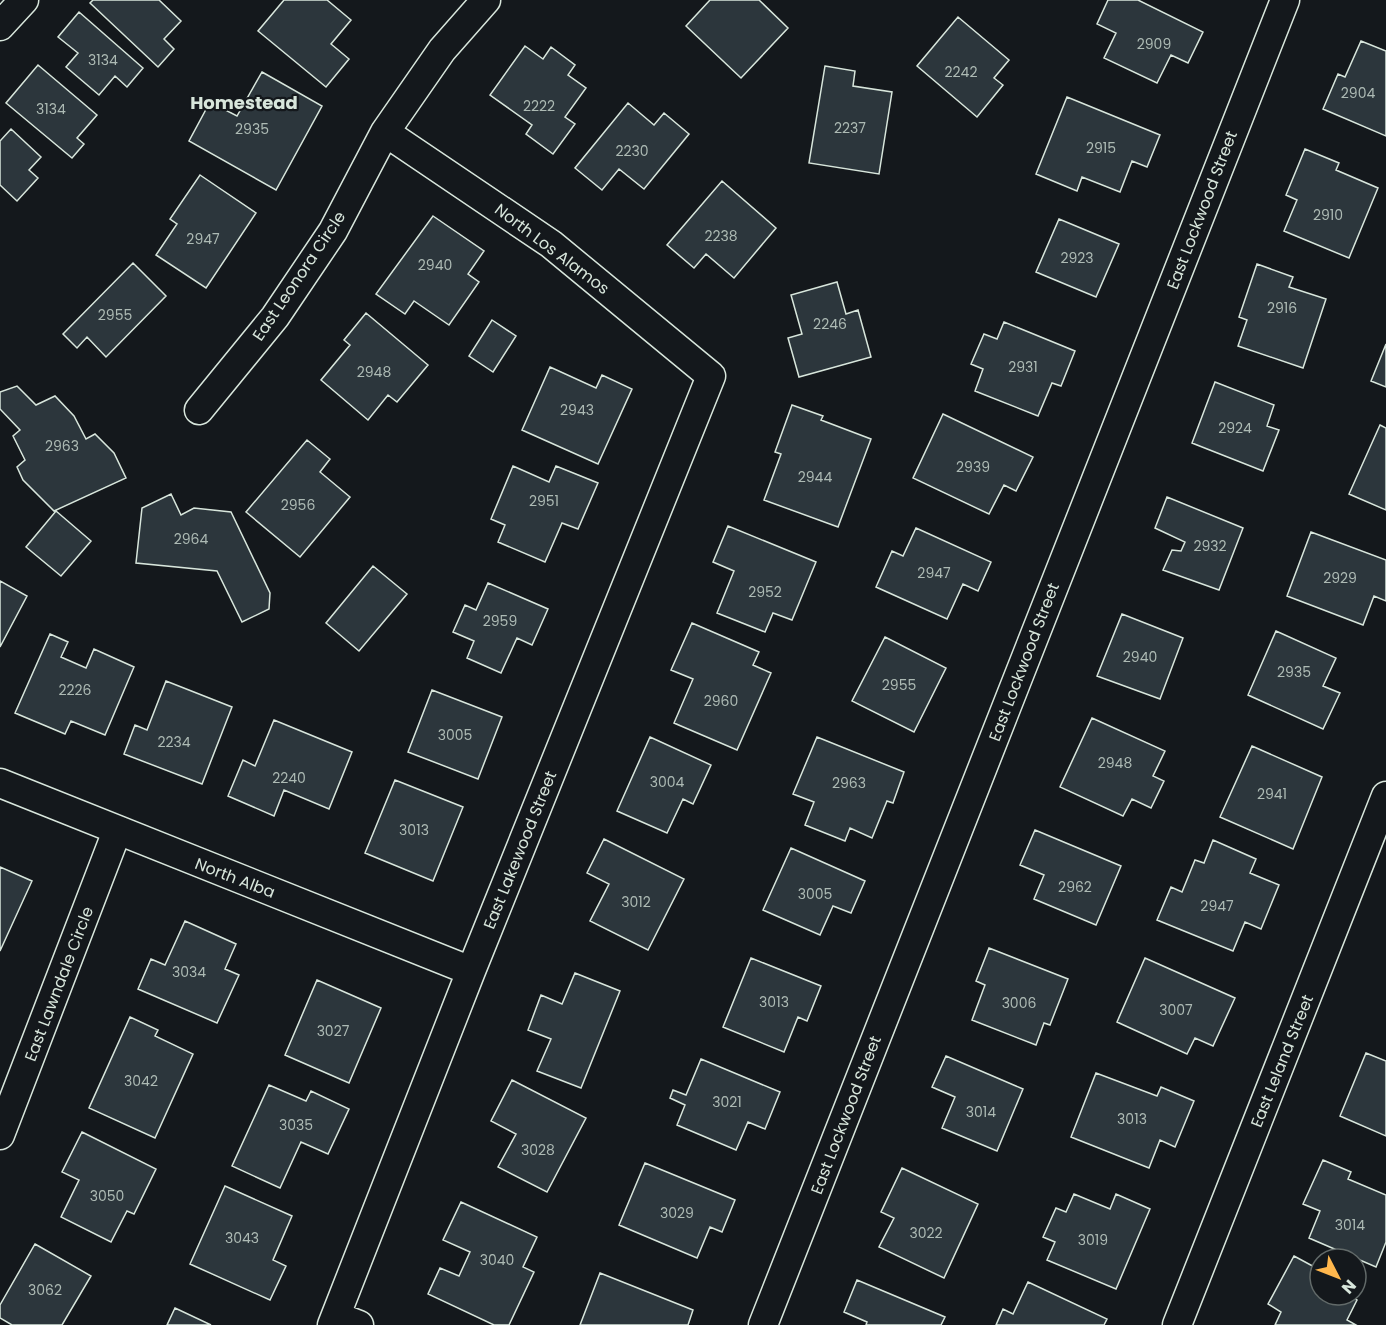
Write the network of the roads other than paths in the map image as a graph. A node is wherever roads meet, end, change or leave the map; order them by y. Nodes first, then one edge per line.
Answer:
1 (24, 0) edge
2 (486, 0) edge
3 (1285, 0) edge
4 (0, 26) edge
5 (385, 132) junction
6 (711, 376) joint
7 (199, 411) dead end
8 (0, 783) edge
9 (1386, 796) edge
10 (117, 831) junction
11 (471, 971) junction
12 (0, 1136) edge
13 (343, 1322) edge
14 (763, 1325) edge
15 (1178, 1325) edge

1 - 4 street
2 - 5 street, East Leonora Circle
3 - 14 street, East Lockwood Street
5 - 6 street, North Los Alamos
5 - 7 street, East Leonora Circle
6 - 11 street, East Lakewood Street
8 - 10 street, North Alba
9 - 15 street, East Leland Street
10 - 11 street, North Alba
10 - 12 street, East Lawndale Circle
11 - 13 street, East Lakewood Street

